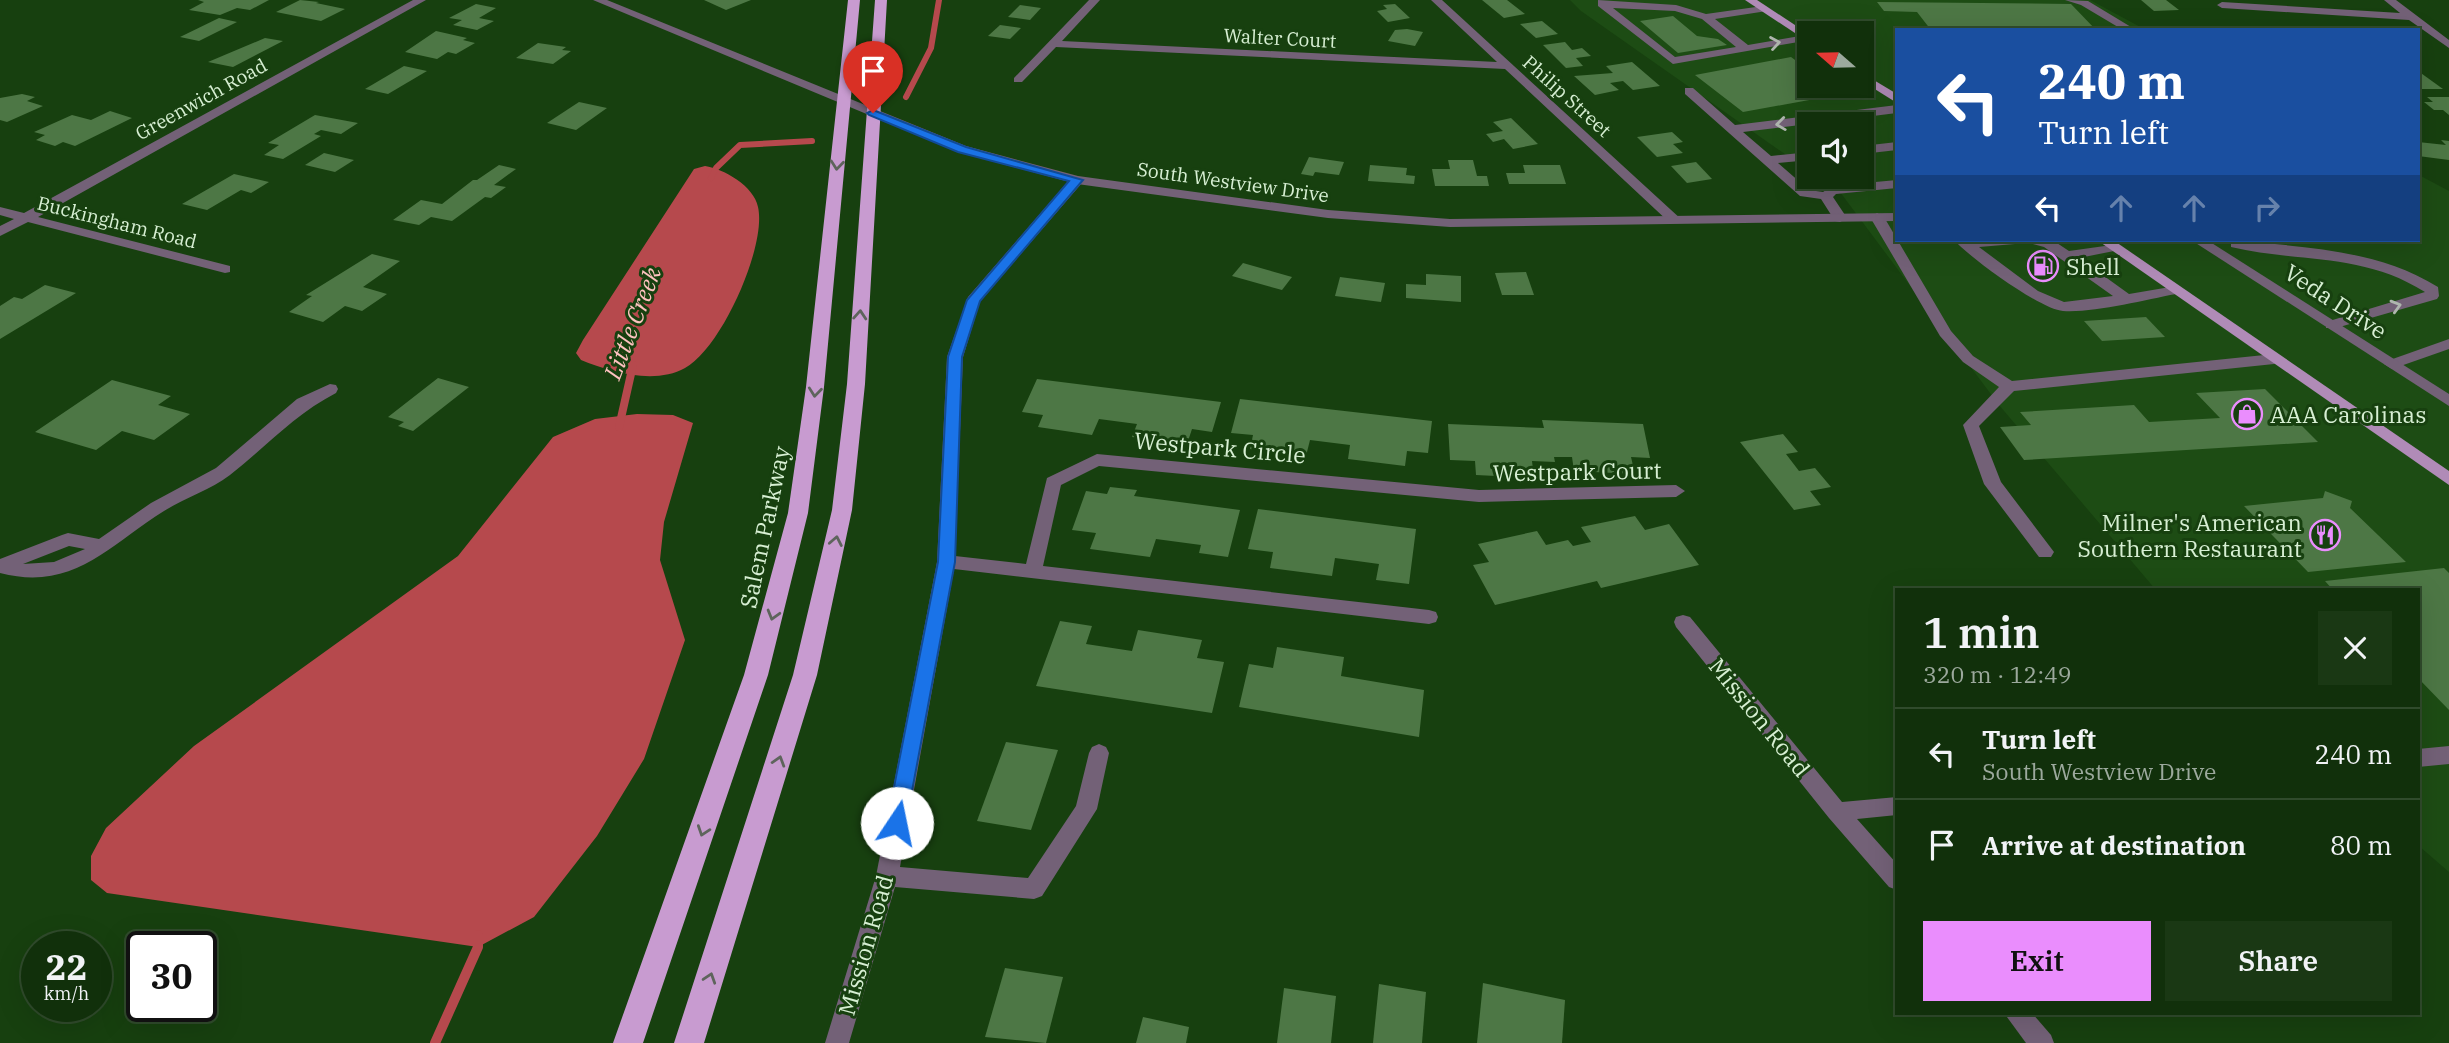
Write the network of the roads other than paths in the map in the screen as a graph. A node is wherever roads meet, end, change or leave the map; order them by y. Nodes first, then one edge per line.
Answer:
1 (421, 0) edge
2 (598, 0) edge
3 (854, 0) edge
4 (881, 0) edge
5 (1096, 0) edge
6 (1436, 0) edge
7 (1750, 0) edge
8 (2070, 0) edge
9 (2389, 0) edge
10 (1603, 2) edge
11 (2221, 5) dead end
12 (1763, 9) junction
13 (1706, 17) junction
14 (2409, 18) junction
15 (2127, 28) edge
16 (1797, 32) edge
17 (1797, 41) edge
18 (1054, 44) junction
19 (2448, 44) edge
20 (1745, 48) junction
21 (1505, 66) junction
22 (1018, 80) dead end
23 (1874, 84) edge
24 (1689, 91) dead end
25 (1895, 98) edge
26 (1895, 109) edge
27 (1735, 129) junction
28 (1895, 146) edge
29 (1874, 149) edge
30 (1797, 157) edge
31 (1770, 160) junction
32 (1077, 180) junction
33 (1895, 184) edge
34 (1826, 196) junction
35 (0, 211) edge
36 (1877, 217) junction
37 (1895, 217) edge
38 (1840, 218) junction
39 (23, 219) junction
40 (1675, 220) junction
41 (0, 232) edge
42 (1964, 242) edge
43 (2042, 242) edge
44 (2201, 242) edge
45 (2235, 242) edge
46 (2109, 243) edge
47 (2067, 256) junction
48 (2238, 265) junction
49 (225, 269) dead end
50 (2176, 290) junction
51 (2126, 299) junction
52 (2330, 325) junction
53 (2449, 344) edge
54 (2274, 359) junction
55 (2392, 364) junction
56 (2009, 386) junction
57 (330, 390) dead end
58 (2449, 401) edge
59 (2449, 479) edge
60 (1676, 491) dead end
61 (1479, 496) joint
62 (102, 546) junction
63 (2045, 552) dead end
64 (946, 562) junction
65 (1033, 572) junction
66 (1429, 617) dead end
67 (1683, 622) dead end
68 (1098, 754) dead end
69 (2449, 755) edge
70 (2420, 758) edge
71 (1895, 806) edge
72 (1837, 812) junction
73 (887, 876) junction
74 (1895, 878) edge
75 (2017, 1015) edge
76 (628, 1043) edge
77 (689, 1043) edge
78 (837, 1043) edge
79 (2042, 1043) edge

1 - 39 street, Greenwich Road
2 - 32 street, South Westview Drive
3 -> 76 highway, Salem Parkway
77 -> 4 highway
5 - 18 street
6 - 21 street, Philip Street
7 - 12 main road
8 - 15 street
9 - 14 street
10 - 13 street
10 - 20 street
11 - 14 street
12 - 13 street
12 - 16 main road
13 - 20 street
14 - 19 street
20 -> 17 street
18 - 21 street, Walter Court
18 - 22 street
21 - 40 street, Philip Street
23 - 25 main road
24 - 27 street
26 -> 27 street
27 - 31 street
28 - 29 street
30 - 31 street
31 - 34 street
32 - 40 street, South Westview Drive
32 - 64 street, Mission Road
33 - 34 street
34 - 38 street
35 - 39 street, Buckingham Road
36 - 37 street, South Westview Drive
36 - 38 street, South Westview Drive
36 - 56 street
38 - 40 street, South Westview Drive
39 - 41 street, Greenwich Road
39 - 49 street, Buckingham Road
42 - 51 street
43 - 47 street
44 - 48 street, Veda Drive
45 - 48 street
52 -> 45 street
46 - 47 street
46 - 50 main road
47 - 51 street
48 - 52 street, Veda Drive
50 - 51 street
50 - 54 main road
52 - 55 street, Veda Drive
53 - 55 street
54 - 56 street
54 - 59 main road
55 - 58 street, Veda Drive
56 - 63 street
57 - 62 street
60 - 61 street, Westpark Court
61 - 65 street, Westpark Circle
62 - 62 street
64 - 65 street
64 - 73 street, Mission Road
65 - 66 street
67 - 72 street, Mission Road
68 - 73 street
69 - 70 street
71 - 72 street
72 - 74 street, Mission Road
73 - 78 street, Mission Road
75 - 79 street

